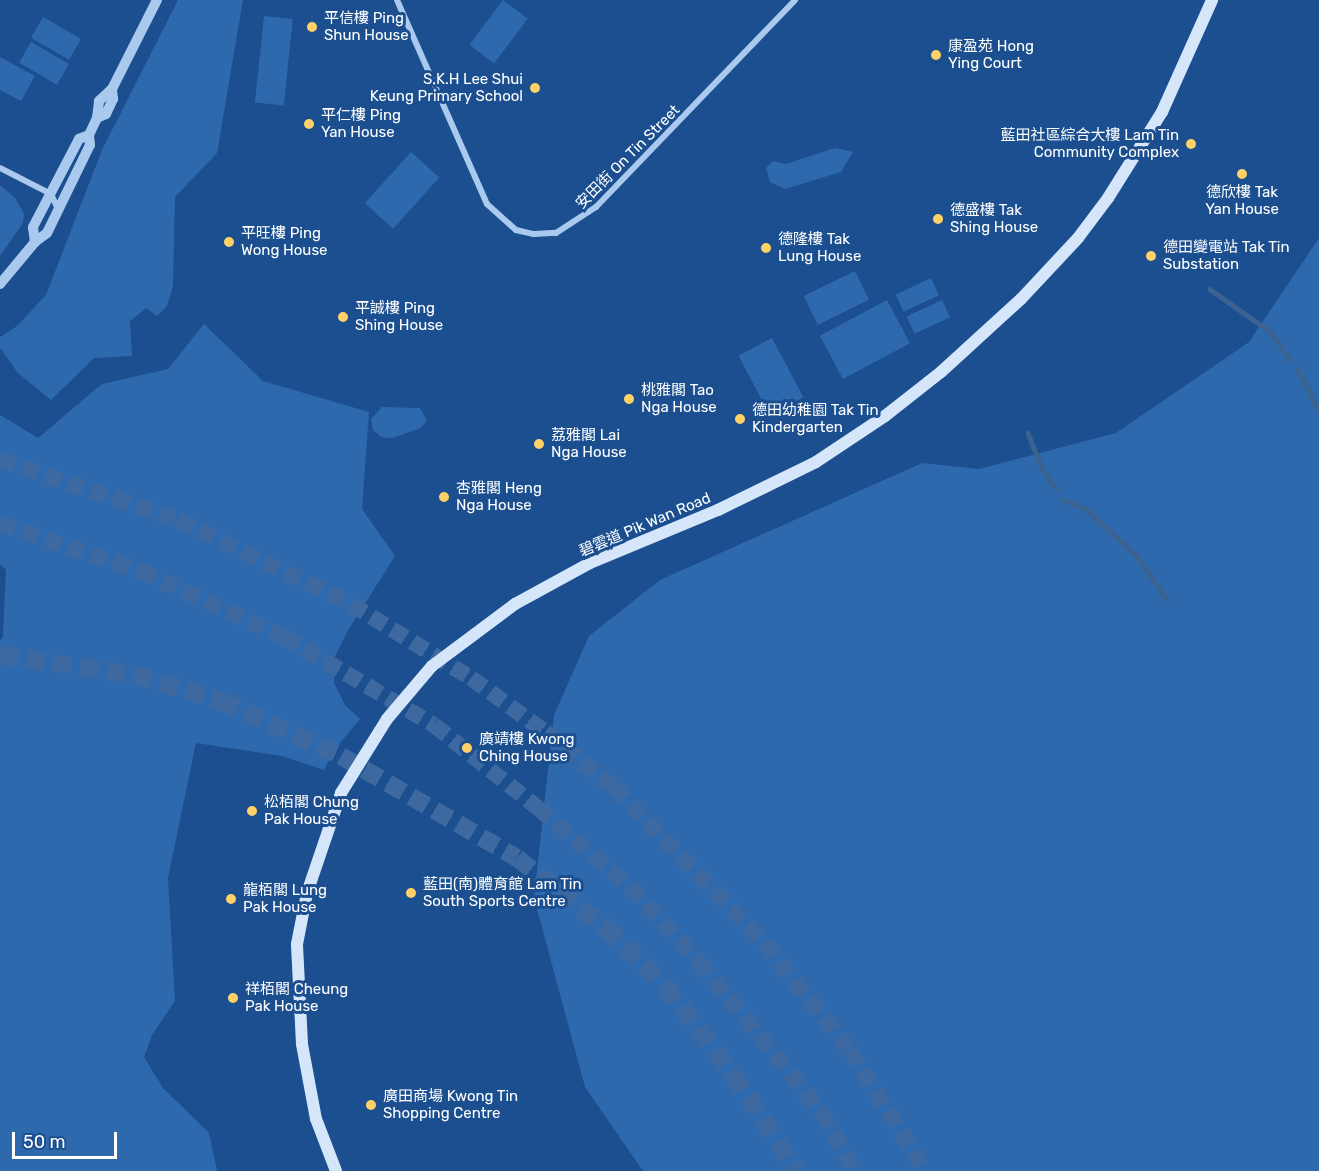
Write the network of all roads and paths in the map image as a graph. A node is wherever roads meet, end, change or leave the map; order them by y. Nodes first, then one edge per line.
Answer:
1 (157, 0) edge
2 (397, 0) edge
3 (795, 0) edge
4 (1212, 0) edge
5 (88, 135) junction
6 (0, 168) edge
7 (51, 194) junction
8 (58, 209) junction
9 (35, 242) junction
10 (1, 282) edge
11 (336, 1171) edge

1 - 5 street
2 - 3 street, 安田街 On Tin Street
4 - 11 main road, 碧雲道 Pik Wan Road
5 - 7 street
5 - 8 street
6 - 7 street
7 - 8 street
7 - 9 street
8 - 9 street
9 - 10 street

